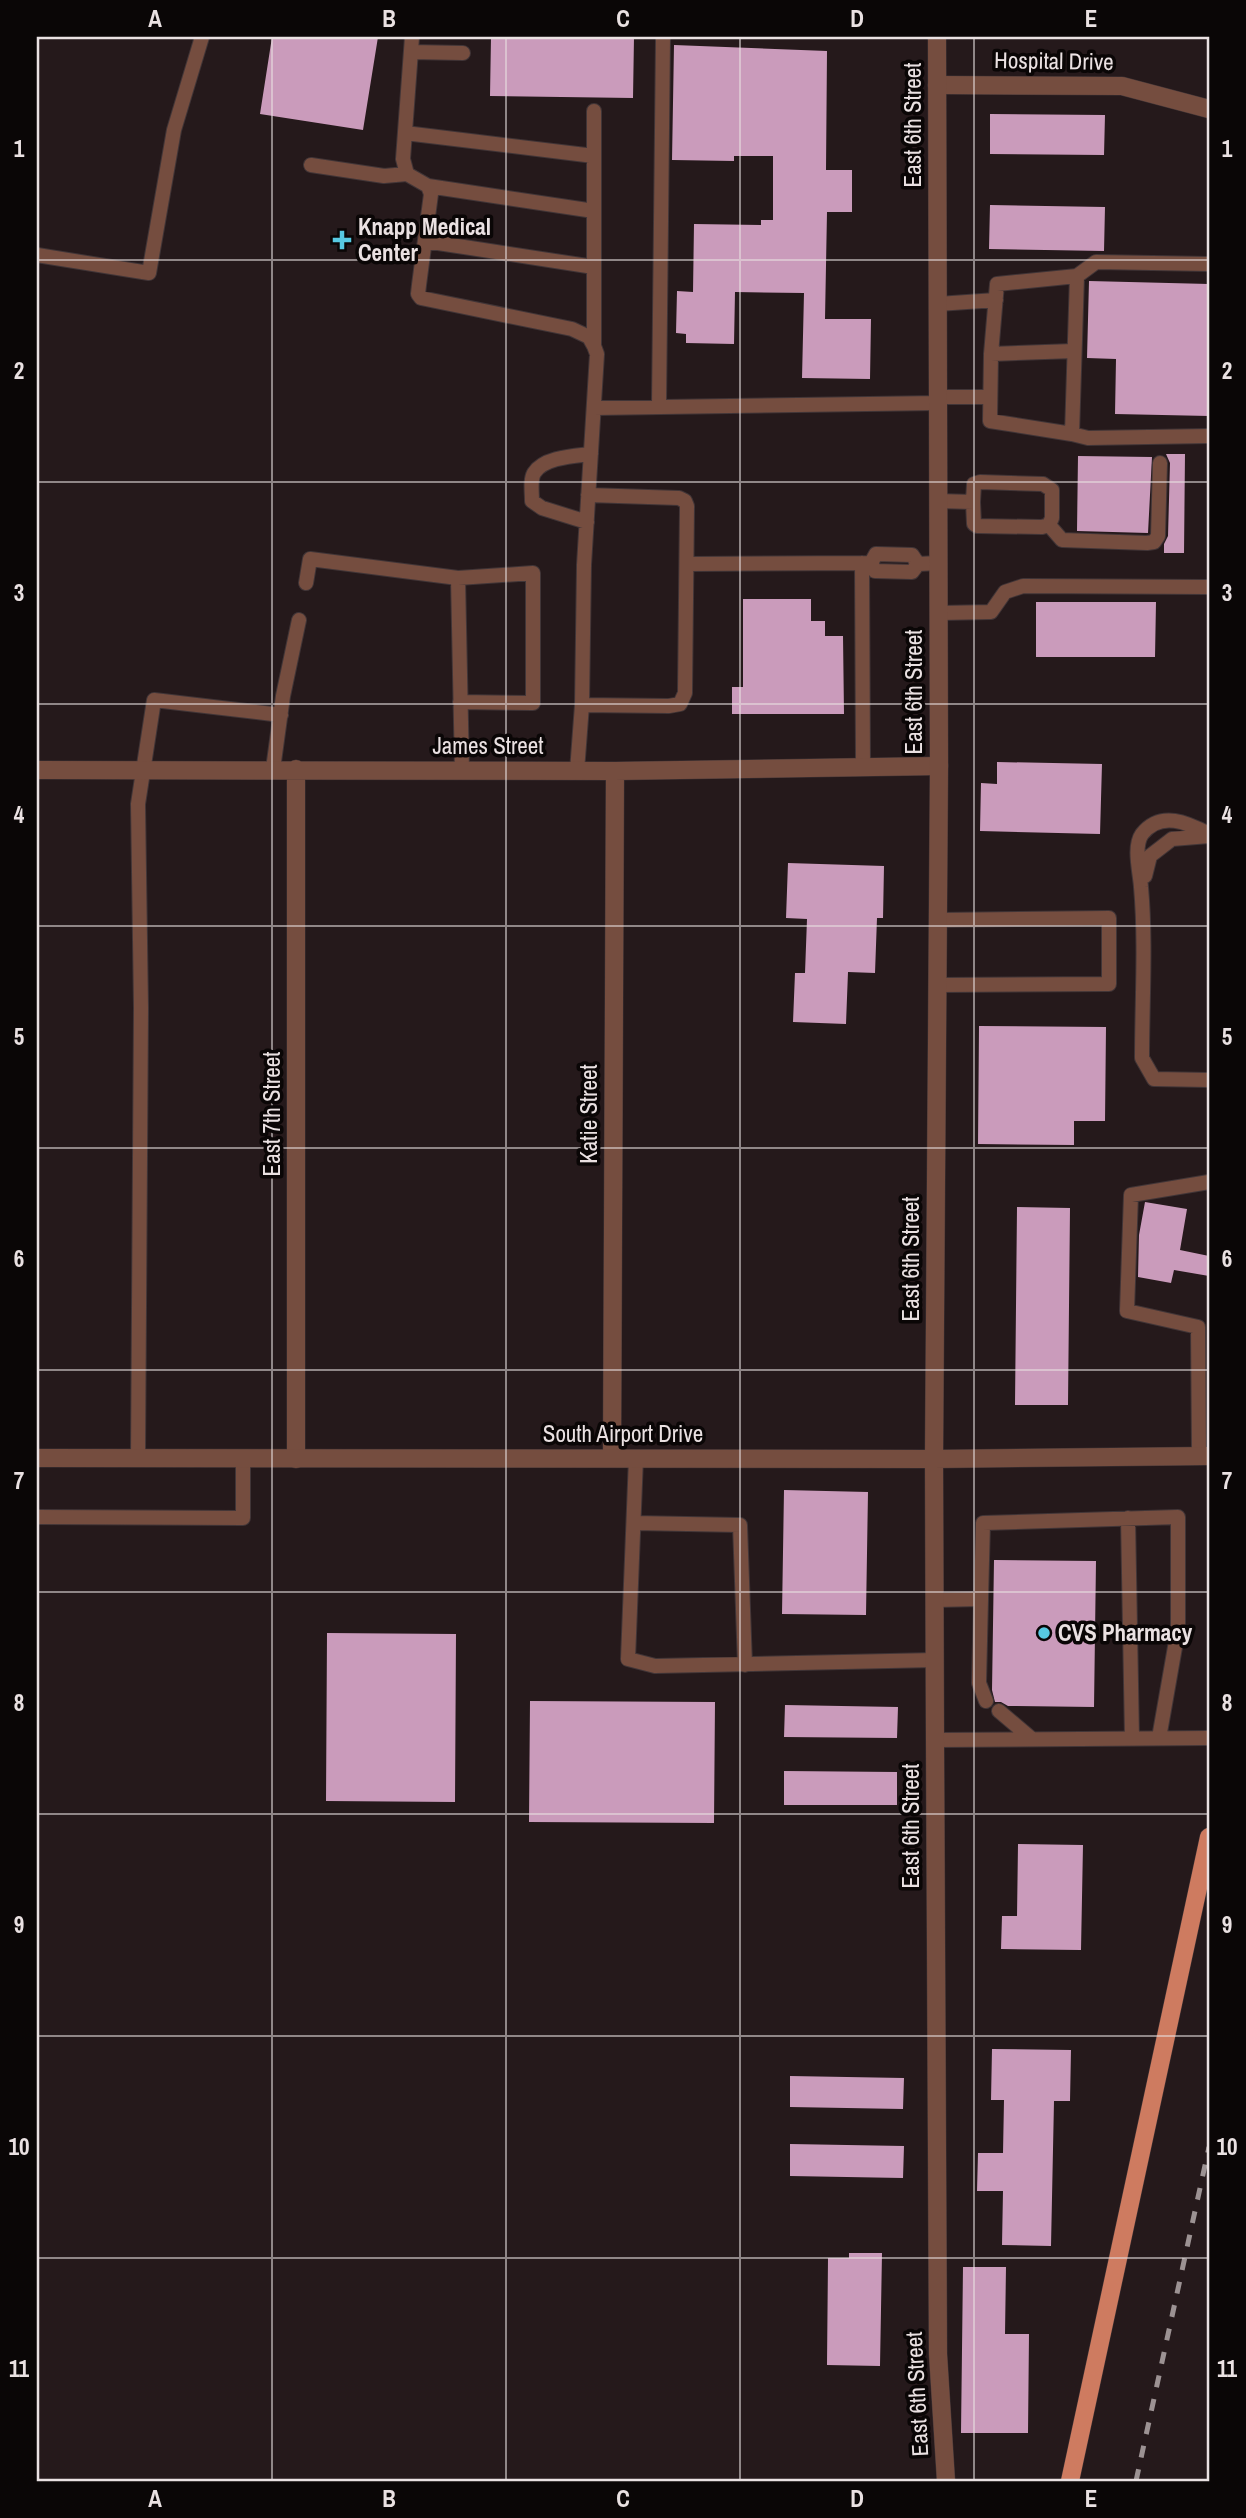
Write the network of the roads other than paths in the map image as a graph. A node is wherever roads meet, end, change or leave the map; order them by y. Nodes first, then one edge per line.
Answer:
1 (202, 37) edge
2 (663, 37) edge
3 (936, 37) edge
4 (411, 44) edge
5 (463, 53) dead end
6 (937, 85) junction
7 (1209, 109) edge
8 (594, 111) dead end
9 (405, 134) junction
10 (594, 156) junction
11 (311, 166) dead end
12 (407, 174) junction
13 (428, 186) junction
14 (594, 211) junction
15 (425, 241) junction
16 (37, 255) edge
17 (1209, 264) edge
18 (594, 267) junction
19 (1077, 276) junction
20 (996, 300) junction
21 (938, 304) junction
22 (594, 346) junction
23 (1074, 351) junction
24 (990, 354) junction
25 (990, 397) junction
26 (938, 400) junction
27 (659, 406) junction
28 (594, 408) junction
29 (1072, 434) junction
30 (1209, 436) edge
31 (591, 454) junction
32 (1160, 463) dead end
33 (588, 495) junction
34 (938, 501) junction
35 (973, 502) junction
36 (587, 522) junction
37 (1049, 525) junction
38 (867, 563) junction
39 (938, 563) junction
40 (687, 564) junction
41 (458, 578) junction
42 (306, 583) dead end
43 (1207, 587) dead end
44 (939, 613) junction
45 (299, 621) dead end
46 (460, 702) junction
47 (582, 705) junction
48 (281, 715) junction
49 (939, 766) junction
50 (863, 767) junction
51 (273, 769) junction
52 (296, 769) junction
53 (37, 770) edge
54 (144, 770) junction
55 (462, 770) junction
56 (577, 771) junction
57 (615, 771) junction
58 (1209, 835) edge
59 (1142, 893) junction
60 (938, 919) junction
61 (937, 985) junction
62 (1209, 1080) edge
63 (1209, 1182) edge
64 (1204, 1350) edge
65 (1204, 1456) edge
66 (37, 1458) edge
67 (138, 1458) junction
68 (612, 1458) junction
69 (636, 1458) junction
70 (243, 1459) junction
71 (296, 1459) junction
72 (934, 1460) junction
73 (37, 1517) edge
74 (1128, 1518) junction
75 (634, 1523) junction
76 (981, 1599) junction
77 (935, 1600) junction
78 (935, 1660) junction
79 (745, 1665) junction
80 (986, 1701) dead end
81 (999, 1712) dead end
82 (1132, 1738) junction
83 (1159, 1738) junction
84 (1209, 1738) edge
85 (1032, 1739) junction
86 (935, 1740) junction
87 (1209, 1836) edge
88 (946, 2481) edge
89 (1070, 2481) edge

1 - 16 lane
2 - 27 lane
3 - 6 street, East 6th Street
4 - 5 lane
4 - 9 lane
6 - 7 street, Hospital Drive
6 - 21 street, East 6th Street
8 - 10 lane
9 - 10 lane
9 - 12 lane
10 - 14 lane
11 - 12 lane
12 - 13 lane
13 - 14 lane
13 - 15 lane
14 - 18 lane
15 - 18 lane
15 - 22 lane
17 - 19 lane
18 - 22 lane
19 - 20 lane
19 - 23 lane
20 - 21 lane
20 - 24 lane
21 - 26 street, East 6th Street
22 - 28 lane
23 - 24 lane
23 - 29 lane
24 - 25 lane
25 - 26 lane
25 - 29 lane
26 - 27 lane
26 - 34 street, East 6th Street
27 - 28 lane
28 - 31 lane
29 - 30 lane
31 - 33 lane
31 - 36 lane
32 - 37 lane
33 - 36 lane
33 - 40 lane
34 - 35 lane
34 - 39 street, East 6th Street
35 - 37 lane
35 - 37 lane
36 - 47 lane
38 - 39 lane
38 - 40 lane
38 - 50 lane
39 - 44 street, East 6th Street
40 - 47 lane
41 - 42 lane
41 - 46 lane
41 - 46 lane
43 - 44 lane
44 - 49 street, East 6th Street
45 - 48 lane
46 - 55 lane
47 - 56 lane
48 - 51 lane
48 - 54 lane
49 - 50 street, James Street
49 - 60 street, East 6th Street
50 - 57 street, James Street
51 - 52 street, James Street
51 - 54 street, James Street
52 - 55 street, James Street
52 - 71 street, East 7th Street
53 - 54 street, James Street
54 - 67 lane
55 - 56 street, James Street
56 - 57 street, James Street
57 - 68 street, Katie Street
58 - 59 lane
58 - 59 lane
59 - 62 lane
60 - 61 street, East 6th Street
60 - 61 lane
61 - 72 street, East 6th Street
63 - 64 lane
64 - 65 lane
65 - 72 street, South Airport Drive
66 - 67 street, South Airport Drive
67 - 70 street, South Airport Drive
68 - 69 street, South Airport Drive
68 - 71 street, South Airport Drive
69 - 72 street, South Airport Drive
69 - 75 lane
70 - 71 street, South Airport Drive
70 - 73 lane
72 - 77 street, East 6th Street
74 - 76 lane
74 - 82 lane
74 - 83 lane
75 - 79 lane
75 - 79 lane
76 - 77 lane
76 - 80 lane
77 - 78 street, East 6th Street
78 - 79 lane
78 - 86 street, East 6th Street
81 - 85 lane
82 - 83 lane
82 - 85 lane
83 - 84 lane
85 - 86 lane
86 - 88 street, East 6th Street
87 - 89 main road

